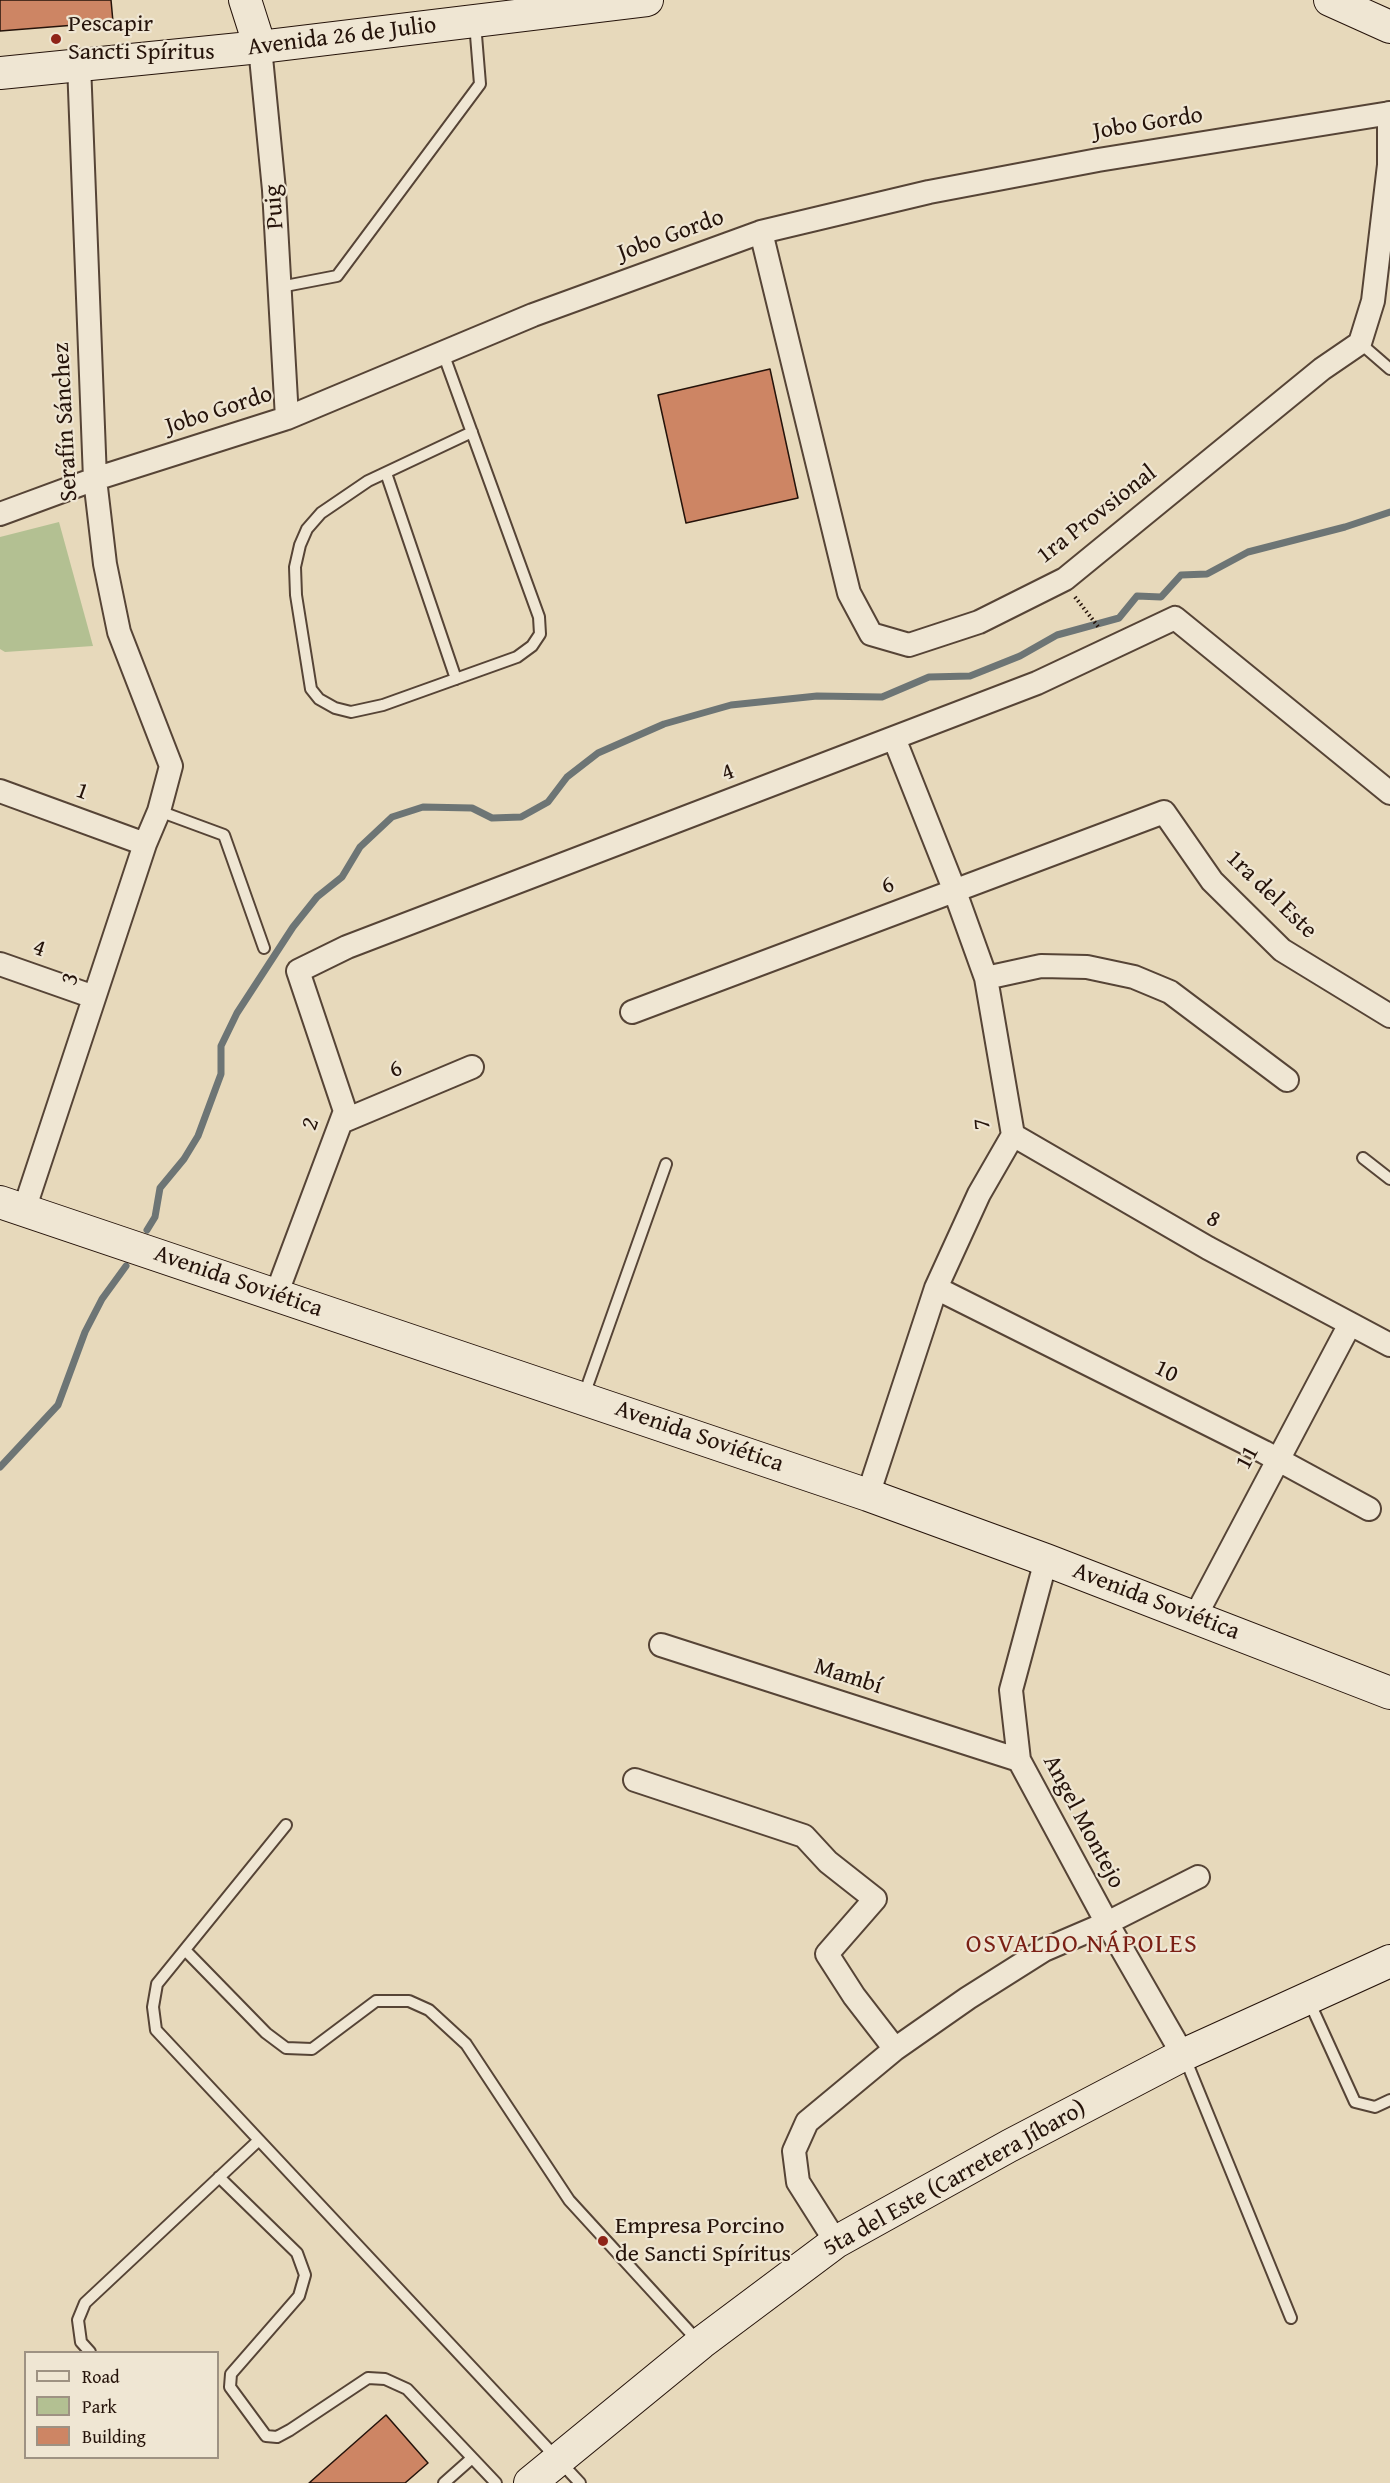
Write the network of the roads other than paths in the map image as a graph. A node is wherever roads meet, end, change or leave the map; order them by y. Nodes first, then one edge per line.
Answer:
1 (245, 0) edge
2 (647, 0) edge
3 (1330, 0) edge
4 (475, 21) junction
5 (1390, 27) edge
6 (260, 47) junction
7 (79, 64) junction
8 (0, 73) edge
9 (1390, 113) edge
10 (761, 232) junction
11 (280, 286) junction
12 (1360, 343) junction
13 (443, 353) junction
14 (1390, 369) edge
15 (287, 418) junction
16 (472, 432) junction
17 (386, 473) junction
18 (94, 479) junction
19 (0, 514) edge
20 (456, 679) junction
21 (894, 738) junction
22 (171, 765) joint
23 (0, 791) edge
24 (1390, 793) edge
25 (159, 811) junction
26 (1164, 812) joint
27 (145, 844) junction
28 (954, 889) junction
29 (264, 948) dead end
30 (0, 964) edge
31 (298, 971) joint
32 (986, 978) junction
33 (94, 997) junction
34 (632, 1012) dead end
35 (1390, 1016) edge
36 (472, 1067) dead end
37 (1287, 1080) dead end
38 (340, 1122) junction
39 (1013, 1135) junction
40 (1363, 1158) dead end
41 (666, 1164) dead end
42 (1390, 1179) edge
43 (12, 1206) edge
44 (936, 1288) junction
45 (276, 1295) junction
46 (1350, 1324) junction
47 (1390, 1345) edge
48 (583, 1398) junction
49 (1278, 1459) junction
50 (868, 1495) junction
51 (1369, 1509) dead end
52 (1046, 1560) junction
53 (1195, 1617) junction
54 (661, 1645) dead end
55 (1390, 1693) edge
56 (1019, 1760) junction
57 (635, 1780) dead end
58 (286, 1825) dead end
59 (1198, 1876) dead end
60 (1107, 1923) junction
61 (185, 1950) junction
62 (1390, 1961) edge
63 (1308, 1998) junction
64 (895, 2049) junction
65 (1183, 2055) junction
66 (1390, 2100) edge
67 (259, 2140) junction
68 (219, 2177) junction
69 (836, 2242) junction
70 (1291, 2318) dead end
71 (701, 2343) junction
72 (89, 2351) edge
73 (471, 2459) junction
74 (557, 2459) junction
75 (444, 2483) edge
76 (496, 2483) edge
77 (531, 2483) edge
78 (580, 2483) edge

1 - 6 main road, Puig
2 - 4 main road, Avenida 26 de Julio
3 - 5 main road
4 - 6 main road, Avenida 26 de Julio
4 - 11 lane
6 - 7 main road, Avenida 26 de Julio
6 - 11 street, Puig
7 - 8 main road, Avenida 26 de Julio
7 - 18 street, Serafín Sánchez
9 - 10 street, Jobo Gordo
9 - 12 street
10 - 12 street, 1ra Provsional
10 - 13 street, Jobo Gordo
11 - 15 street, Puig
12 - 14 lane
13 - 15 street, Jobo Gordo
13 - 16 lane
15 - 18 street, Jobo Gordo
16 - 17 lane
16 - 20 lane
17 - 20 lane
17 - 20 lane
18 - 19 street, Jobo Gordo
18 - 22 street, Serafín Sánchez
21 - 24 street, 4
21 - 28 street, 7
21 - 31 street, 4
22 - 25 street, 3
23 - 27 street, 1
25 - 27 street, 3
25 - 29 lane
26 - 28 street, 6
26 - 35 street, 1ra del Este
27 - 33 street, 3
28 - 32 street, 7
28 - 34 street, 6
30 - 33 street, 4
31 - 38 street, 2
32 - 37 street
32 - 39 street, 7
33 - 43 street, 3
36 - 38 street, 6
38 - 45 street, 2
39 - 44 street, 7
39 - 46 street, 8
40 - 42 lane
41 - 48 lane
43 - 45 main road, Avenida Soviética
44 - 49 street, 10
44 - 50 street, 7
45 - 48 main road, Avenida Soviética
46 - 47 street, 8
46 - 49 street, 11
48 - 50 main road, Avenida Soviética
49 - 51 street, 10
49 - 53 street, 11
50 - 52 main road, Avenida Soviética
52 - 53 main road, Avenida Soviética
52 - 56 street, Angel Montejo
53 - 55 main road, Avenida Soviética
54 - 56 street, Mambí
56 - 60 street, Angel Montejo
57 - 64 street
58 - 61 lane
59 - 60 street
60 - 64 street
60 - 65 street, Angel Montejo
61 - 67 lane
61 - 71 lane
62 - 63 main road, 5ta del Este (Carretera Jíbaro)
63 - 65 main road, 5ta del Este (Carretera Jíbaro)
63 - 66 lane
64 - 69 street
65 - 69 main road, 5ta del Este (Carretera Jíbaro)
65 - 70 lane
67 - 68 lane
67 - 74 lane
68 - 72 lane
68 - 73 lane
69 - 71 main road, 5ta del Este (Carretera Jíbaro)
71 - 74 main road, 5ta del Este (Carretera Jíbaro)
73 - 75 lane
73 - 76 lane
74 - 77 main road, 5ta del Este (Carretera Jíbaro)
74 - 78 lane

